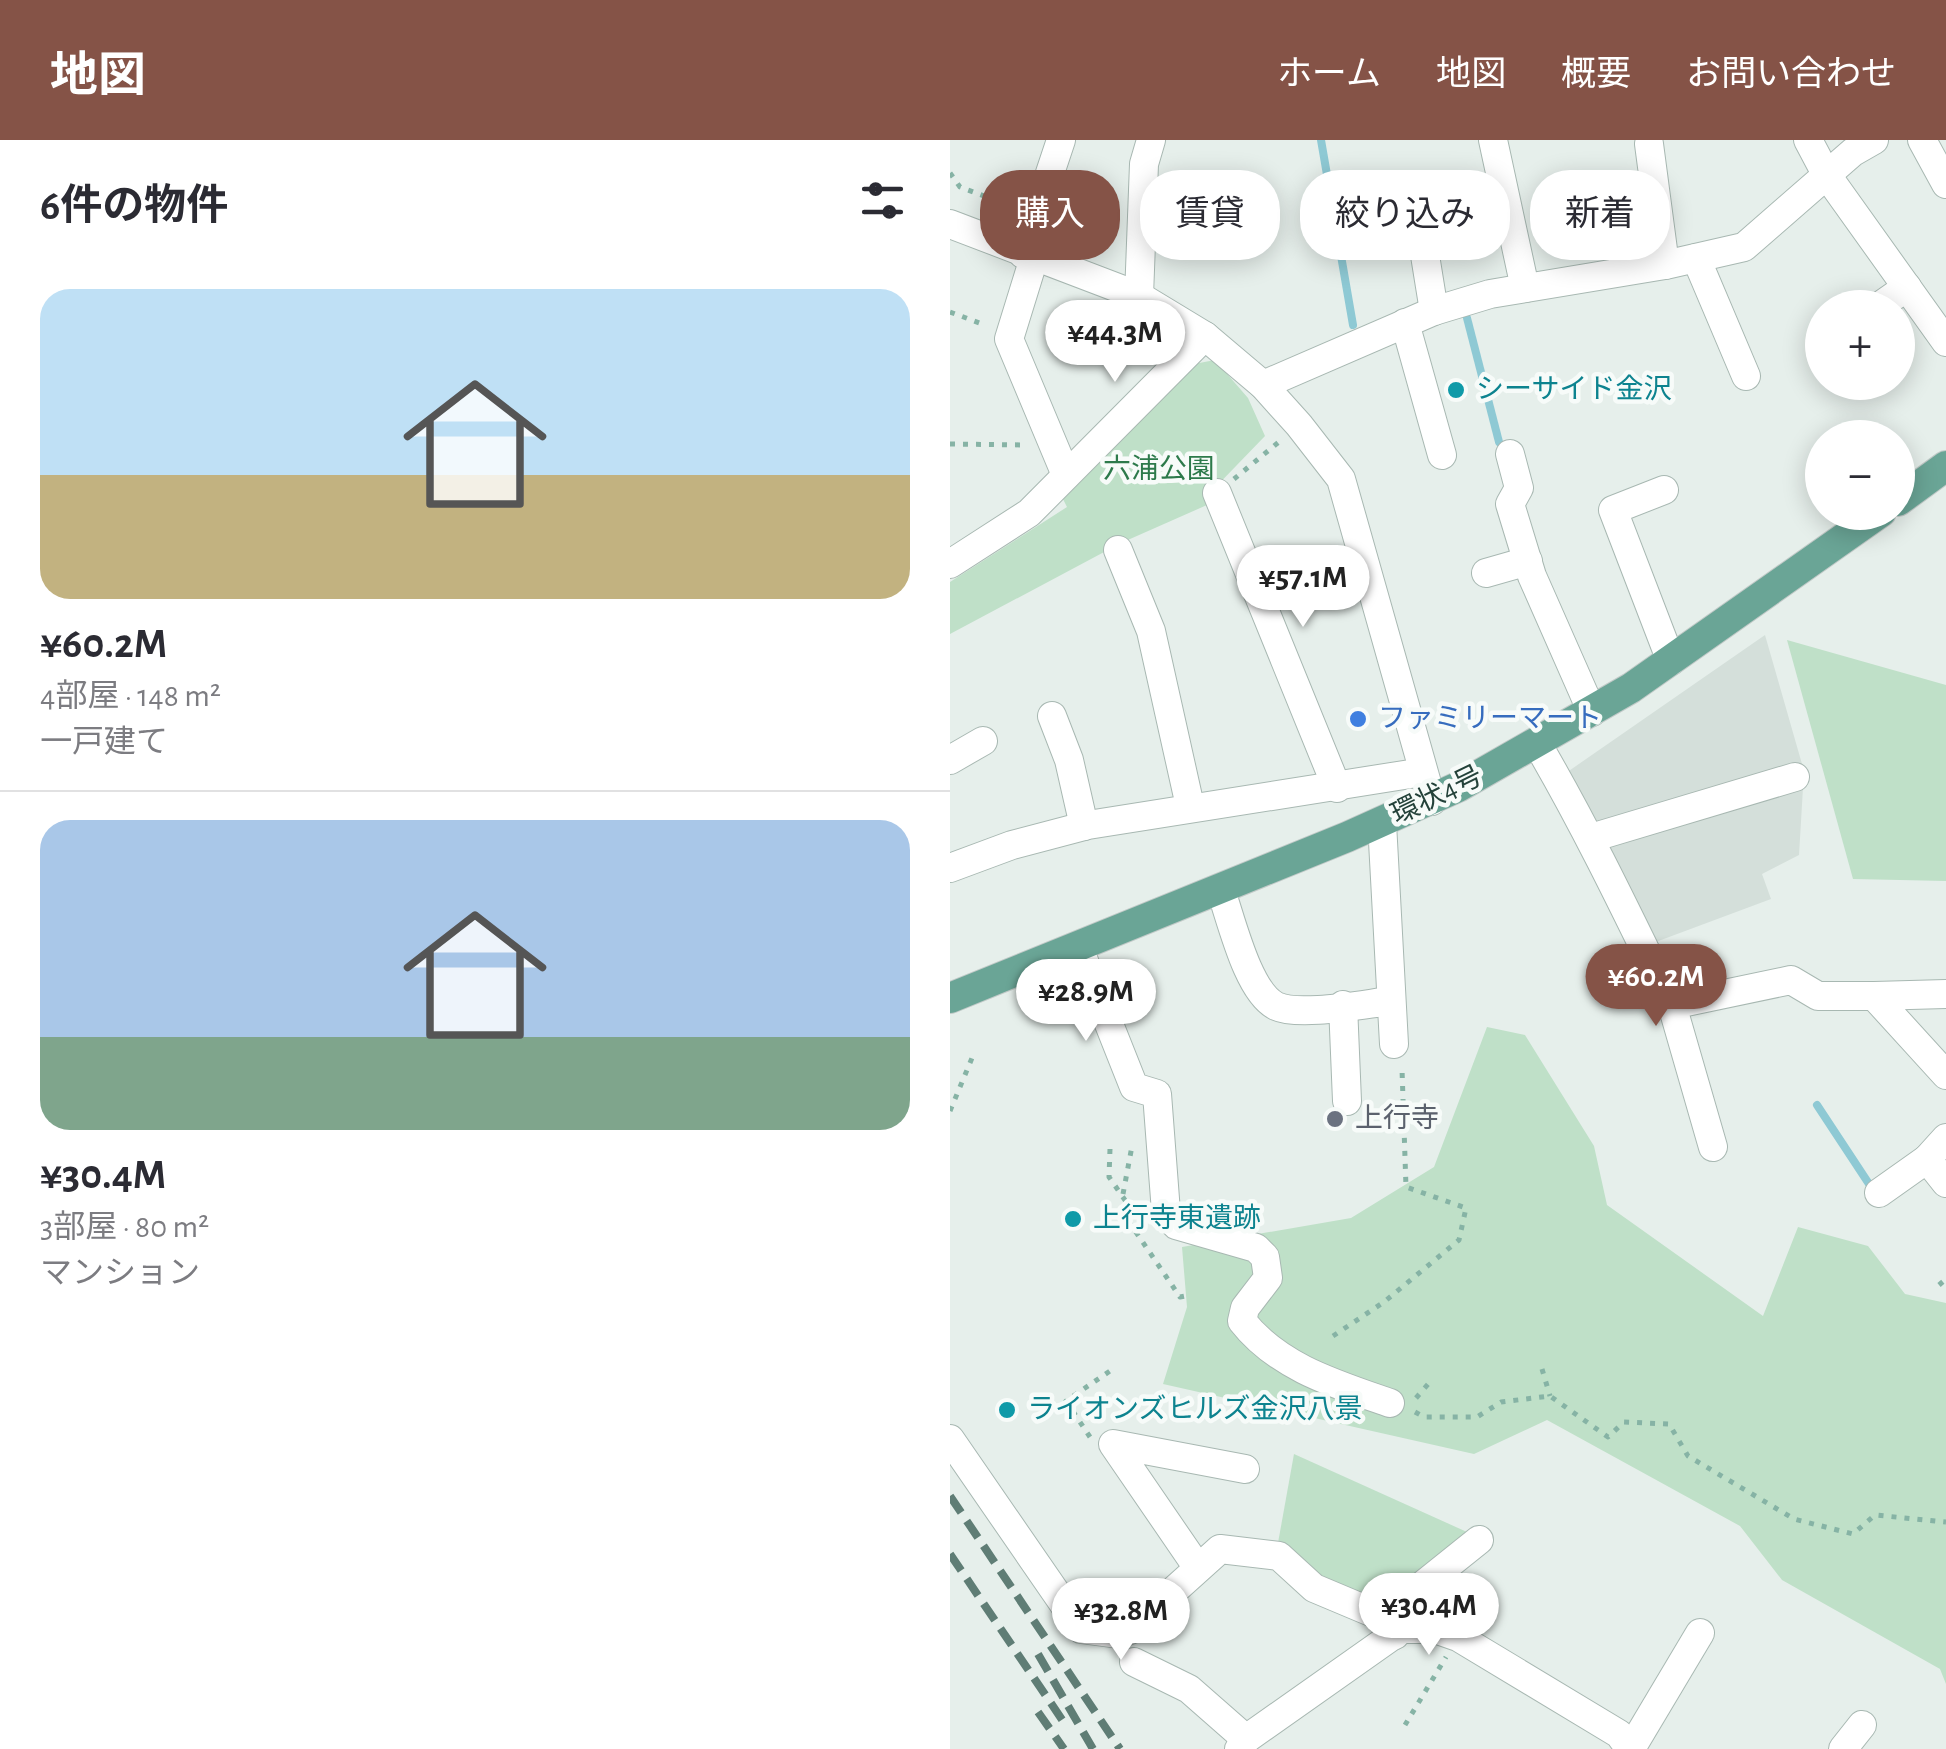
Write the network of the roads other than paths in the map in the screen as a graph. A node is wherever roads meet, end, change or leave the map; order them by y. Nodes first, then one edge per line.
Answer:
1 (1061, 140) edge
2 (1150, 140) edge
3 (1493, 140) edge
4 (1808, 140) edge
5 (1874, 140) edge
6 (1922, 140) edge
7 (1649, 144) dead end
8 (1051, 170) edge
9 (1826, 174) junction
10 (1946, 184) edge
11 (950, 224) edge
12 (980, 236) edge
13 (1696, 258) junction
14 (1027, 260) edge
15 (1039, 260) edge
16 (1426, 260) edge
17 (1665, 265) junction
18 (1525, 288) junction
19 (1907, 288) junction
20 (1904, 290) edge
21 (1138, 296) junction
22 (1434, 312) junction
23 (1406, 323) junction
24 (1205, 336) junction
25 (1946, 342) edge
26 (1746, 376) dead end
27 (1263, 385) junction
28 (1442, 454) dead end
29 (1510, 454) dead end
30 (1061, 463) junction
31 (1946, 466) edge
32 (1915, 489) edge
33 (1664, 490) dead end
34 (1217, 494) road end
35 (1856, 530) edge
36 (1118, 550) dead end
37 (1528, 561) junction
38 (950, 564) edge
39 (1486, 573) dead end
40 (1671, 662) junction
41 (1592, 712) junction
42 (1052, 716) dead end
43 (984, 741) dead end
44 (1538, 745) junction
45 (950, 760) edge
46 (1795, 777) dead end
47 (1428, 786) junction
48 (1336, 788) junction
49 (1190, 806) junction
50 (1382, 823) junction
51 (1084, 826) junction
52 (1592, 838) junction
53 (950, 868) edge
54 (1220, 888) junction
55 (1078, 946) junction
56 (1946, 994) edge
57 (1874, 996) junction
58 (950, 998) edge
59 (1391, 1001) junction
60 (1672, 1005) junction
61 (1342, 1006) junction
62 (1394, 1044) road end
63 (1946, 1075) edge
64 (1347, 1101) dead end
65 (1713, 1148) dead end
66 (1936, 1148) edge
67 (1946, 1183) edge
68 (1879, 1193) dead end
69 (1390, 1403) dead end
70 (950, 1439) edge
71 (1244, 1469) dead end
72 (1479, 1540) dead end
73 (1198, 1568) junction
74 (1389, 1626) junction
75 (1700, 1632) dead end
76 (1134, 1662) dead end
77 (1862, 1725) dead end
78 (1243, 1744) edge
79 (1631, 1748) edge
80 (1843, 1749) edge

1 - 8 street
2 - 21 street
3 - 18 street
4 - 9 street
5 - 9 street
6 - 10 street
7 - 17 street
9 - 13 street
9 - 19 street
11 - 12 street
13 - 17 street
13 - 26 street
14 - 30 street
15 - 21 street
16 - 22 street
17 - 18 street
18 - 22 street
19 - 20 street
19 - 25 street
21 - 24 street
22 - 23 street
23 - 27 street
23 - 28 street
24 - 27 street
24 - 30 street
27 - 47 street
29 - 37 street
30 - 38 street
31 - 32 main road
33 - 40 street
34 - 48 street
35 - 40 main road, 環状4号
36 - 49 street
37 - 39 street
37 - 41 street
40 - 41 main road, 環状4号
41 - 44 main road, 環状4号
42 - 51 street
43 - 45 street
44 - 47 main road, 環状4号
44 - 52 street
46 - 52 street
47 - 48 street
47 - 50 main road, 環状4号
48 - 49 street
49 - 51 street
50 - 54 main road, 環状4号
50 - 59 street
51 - 53 street
52 - 60 street
54 - 55 main road, 環状4号
54 - 61 street
55 - 58 main road, 環状4号
55 - 69 street
56 - 57 street
57 - 60 street
57 - 63 street
59 - 61 street
59 - 62 street
60 - 65 street
61 - 64 street
66 - 67 street
66 - 68 street
70 - 73 street
71 - 73 street
72 - 74 street
73 - 74 street
74 - 78 street
74 - 79 street
75 - 79 street
76 - 78 street
77 - 80 street

